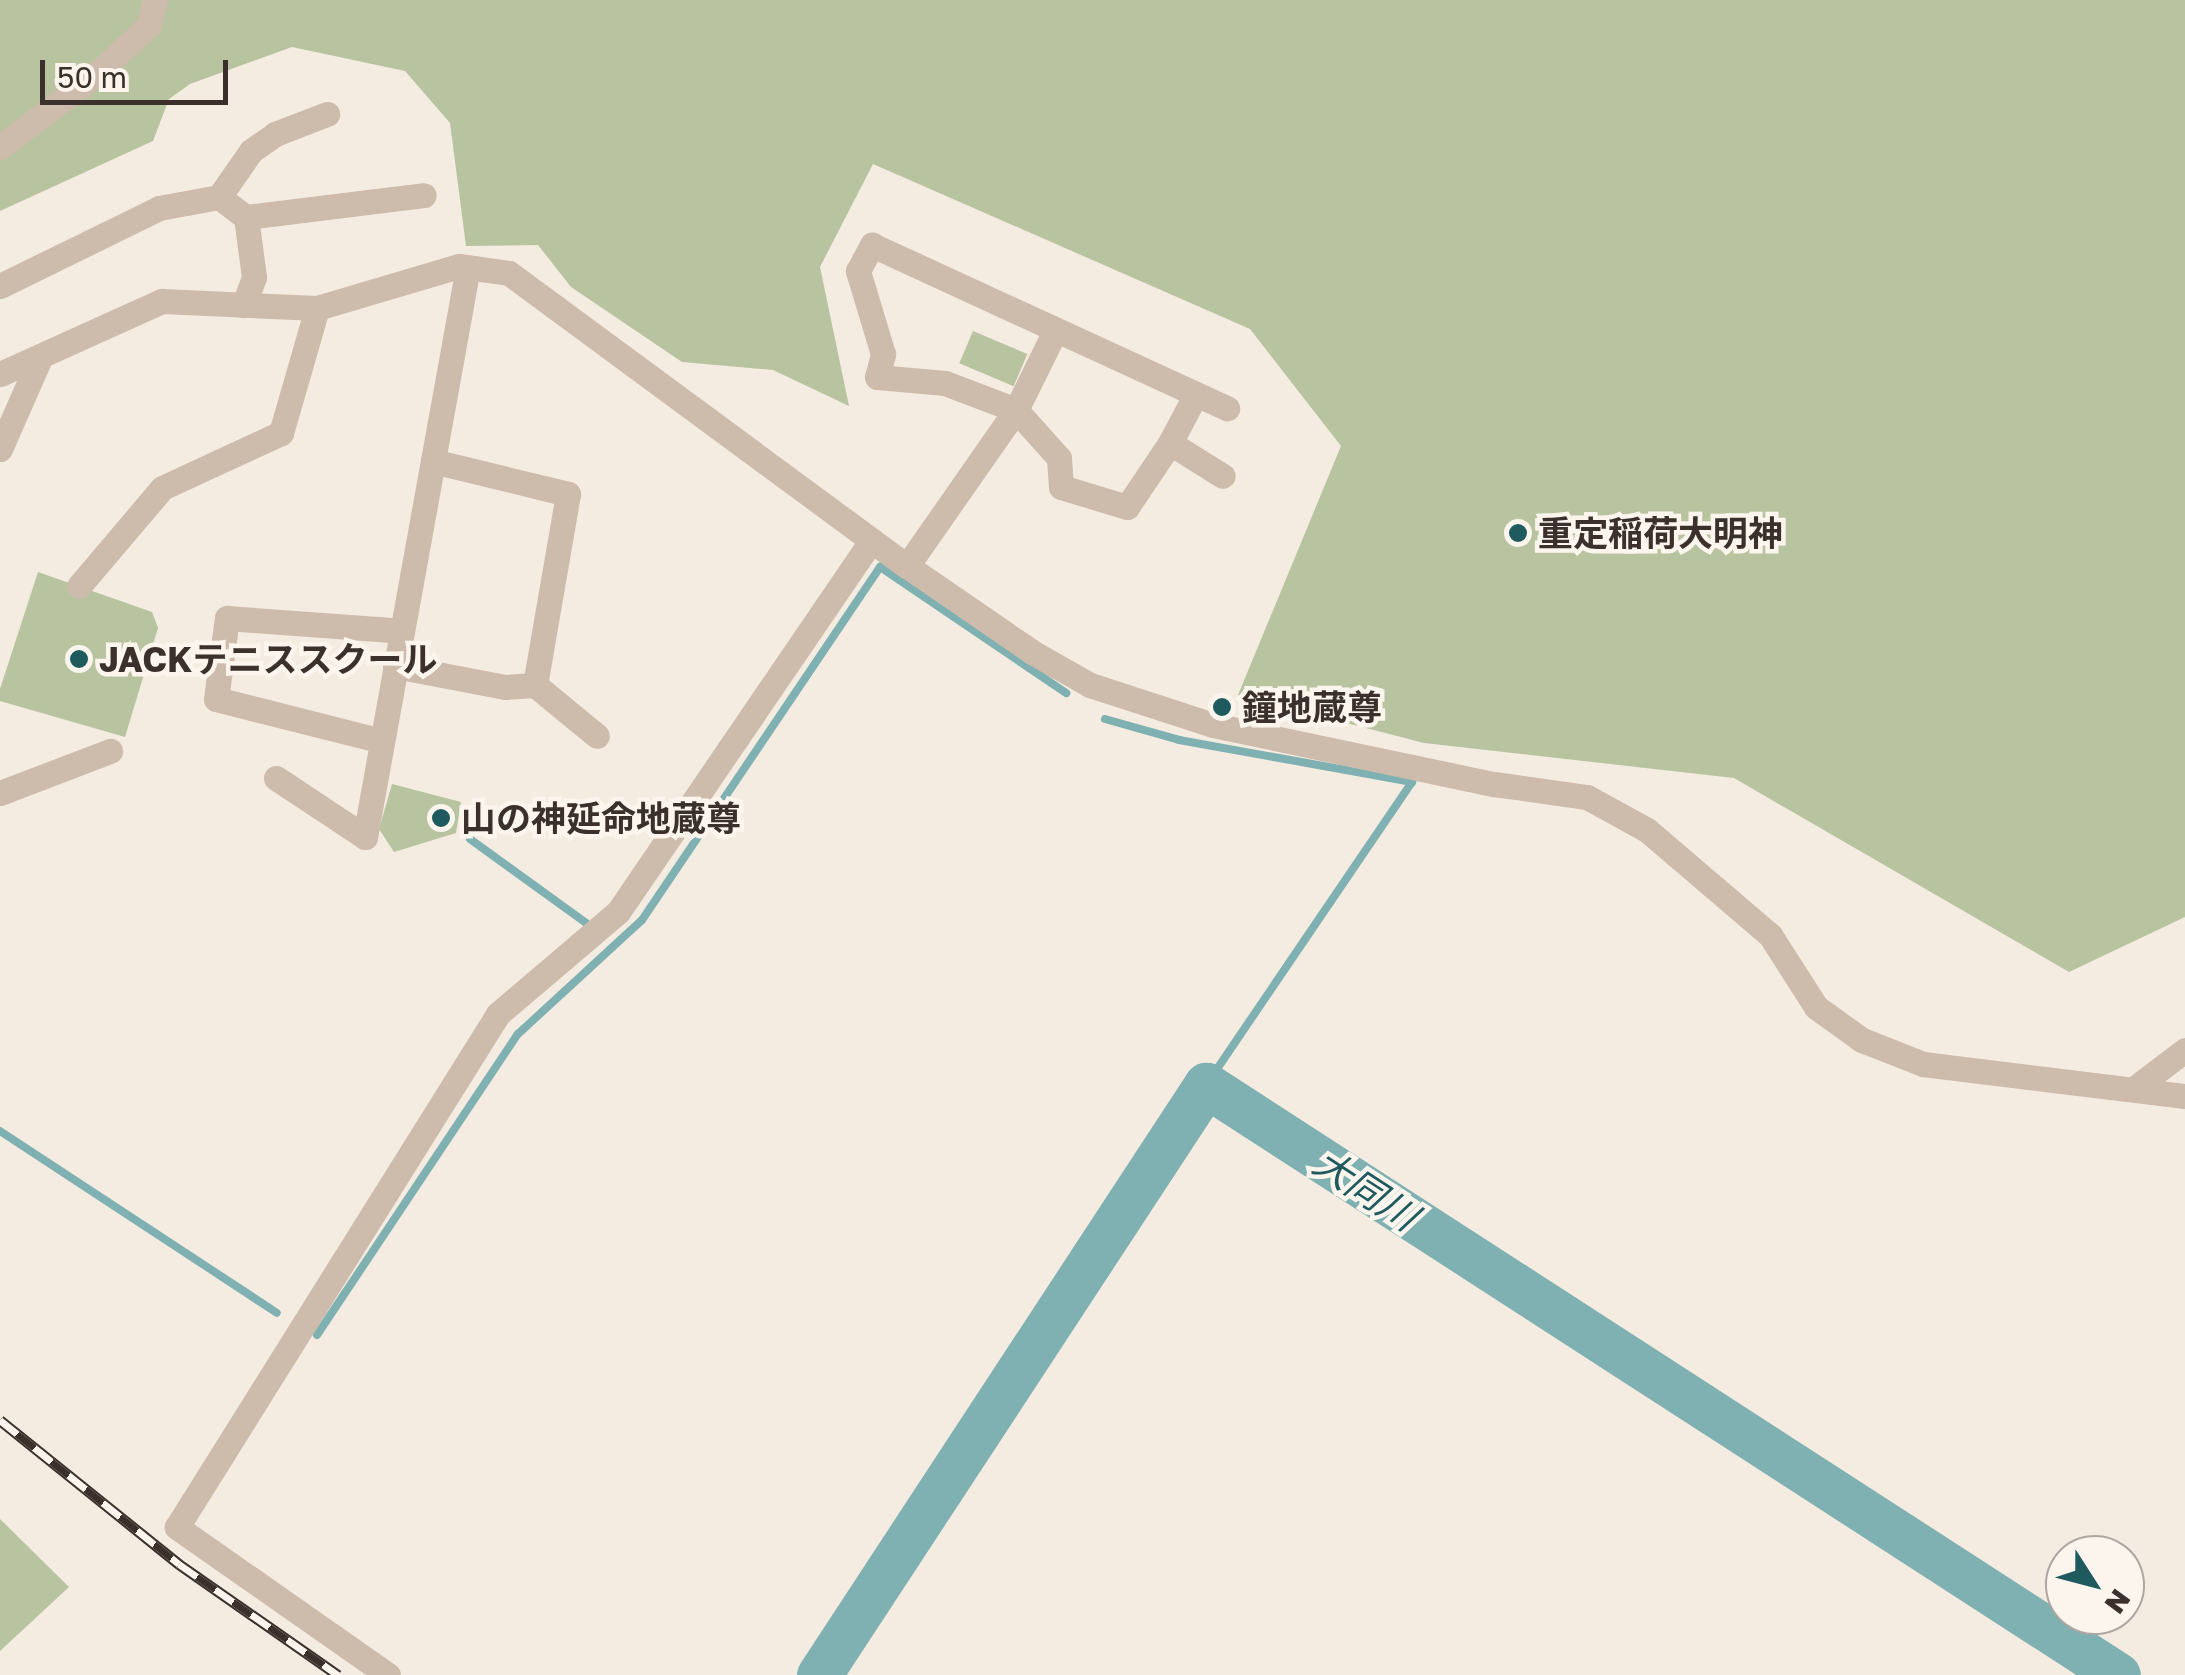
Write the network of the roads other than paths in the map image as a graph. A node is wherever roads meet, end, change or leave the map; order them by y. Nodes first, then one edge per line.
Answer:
1 (156, 0) edge
2 (327, 114) dead end
3 (0, 146) edge
4 (424, 195) dead end
5 (219, 197) junction
6 (246, 217) junction
7 (468, 267) junction
8 (0, 286) edge
9 (244, 305) junction
10 (317, 308) junction
11 (1055, 332) junction
12 (39, 360) junction
13 (0, 374) edge
14 (1196, 394) junction
15 (1227, 408) dead end
16 (1016, 410) junction
17 (1170, 443) junction
18 (0, 450) edge
19 (433, 460) junction
20 (1223, 476) dead end
21 (872, 540) junction
22 (907, 566) junction
23 (80, 586) dead end
24 (402, 631) junction
25 (394, 666) junction
26 (535, 685) junction
27 (597, 736) dead end
28 (382, 741) junction
29 (110, 752) dead end
30 (276, 778) dead end
31 (0, 792) edge
32 (2185, 1050) edge
33 (2135, 1088) junction
34 (2185, 1096) edge
35 (388, 1675) edge

1 - 3 street
2 - 5 street
4 - 6 street
5 - 6 street
5 - 8 street
6 - 9 street
7 - 10 street
7 - 19 street
7 - 21 street
9 - 10 street
9 - 12 street
10 - 23 street
11 - 14 street
11 - 16 street
11 - 16 street
12 - 13 street
12 - 18 street
14 - 15 street
14 - 17 street
16 - 17 street
16 - 22 street
17 - 20 street
19 - 24 street
19 - 26 street
21 - 22 street
21 - 35 street
22 - 33 street
24 - 25 street
24 - 28 street
25 - 26 street
25 - 28 street
26 - 27 street
28 - 30 street
29 - 31 street
32 - 33 street
33 - 34 street

